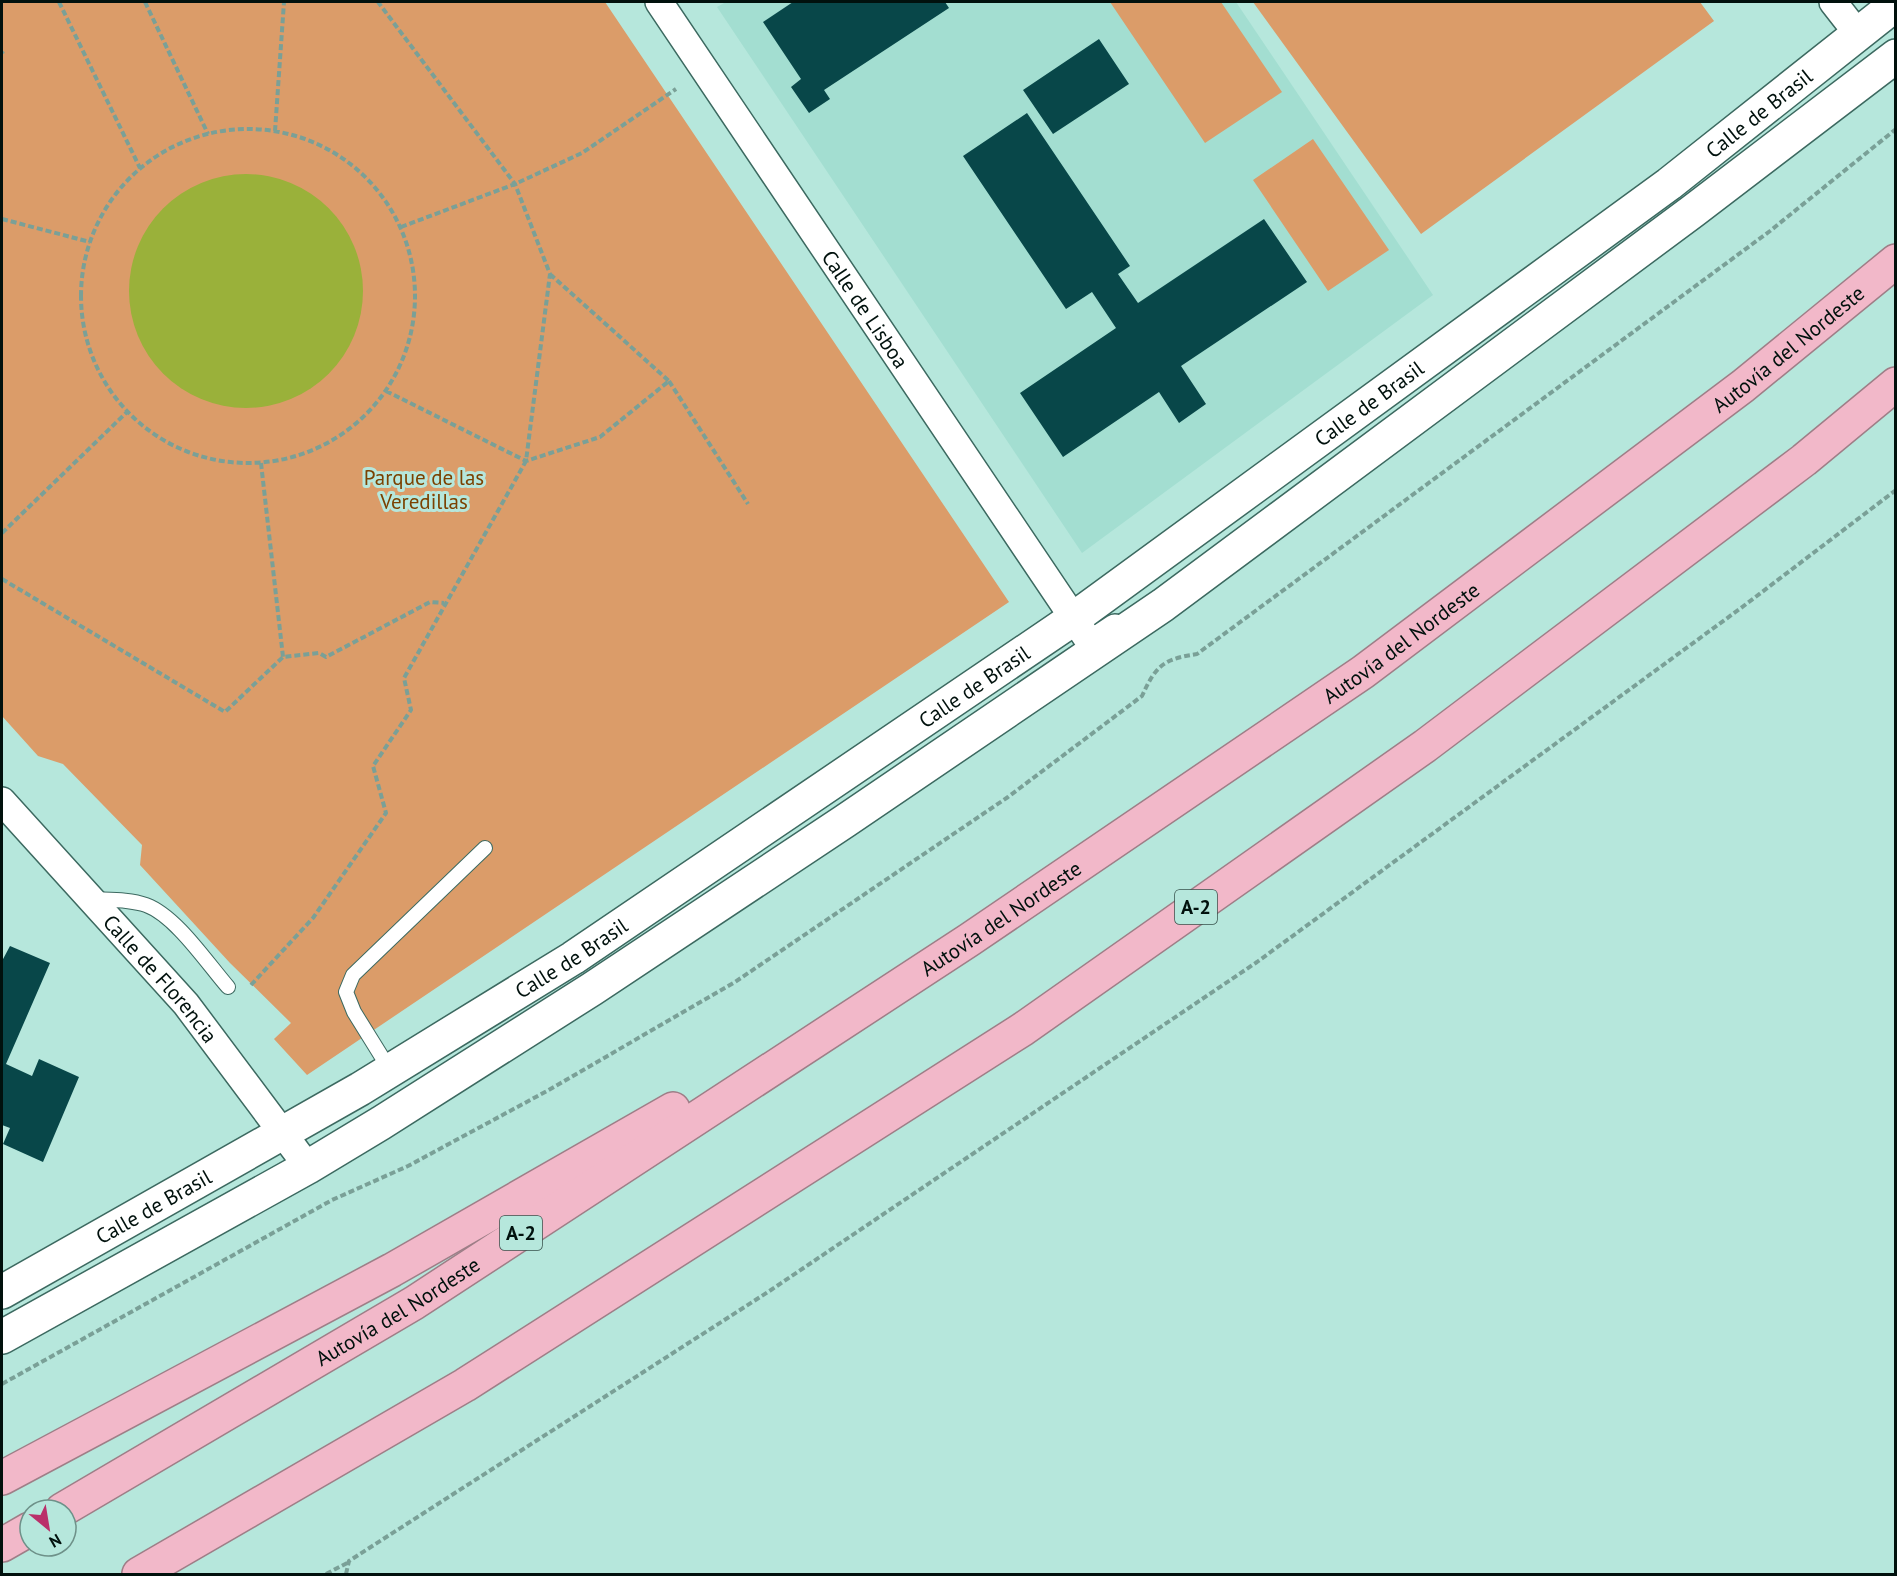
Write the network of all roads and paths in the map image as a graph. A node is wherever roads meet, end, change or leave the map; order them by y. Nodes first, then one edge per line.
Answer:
1 (59, 2) edge
2 (145, 2) edge
3 (284, 2) edge
4 (378, 2) edge
5 (659, 2) edge
6 (1833, 2) edge
7 (1896, 4) edge
8 (1858, 34) junction
9 (1890, 61) edge
10 (676, 89) dead end
11 (1896, 129) edge
12 (275, 131) junction
13 (208, 134) junction
14 (140, 168) junction
15 (514, 184) junction
16 (2, 219) edge
17 (401, 227) junction
18 (90, 242) junction
19 (1896, 261) edge
20 (550, 274) junction
21 (669, 381) junction
22 (1896, 384) edge
23 (386, 391) junction
24 (127, 412) junction
25 (525, 461) junction
26 (261, 463) junction
27 (1896, 490) edge
28 (748, 504) dead end
29 (2, 533) edge
30 (2, 579) edge
31 (444, 603) junction
32 (1073, 619) junction
33 (1142, 620) junction
34 (283, 657) junction
35 (2, 801) edge
36 (485, 848) dead end
37 (91, 899) junction
38 (969, 940) junction
39 (228, 987) dead end
40 (246, 992) dead end
41 (390, 1070) junction
42 (283, 1133) junction
43 (308, 1167) junction
44 (2, 1292) edge
45 (2, 1337) edge
46 (2, 1384) edge
47 (465, 1385) junction
48 (2, 1478) edge
49 (78, 1501) edge
50 (18, 1536) edge
51 (2, 1545) edge
52 (349, 1561) junction
53 (139, 1575) edge
54 (172, 1575) edge
55 (326, 1575) edge
56 (346, 1575) edge

1 - 14 path
2 - 13 path
3 - 12 path
4 - 15 path
5 - 32 street, Calle de Lisboa
6 - 8 street
7 - 8 street, Calle de Brasil
8 - 9 street
8 - 32 street, Calle de Brasil
9 - 33 street, Calle de Brasil
10 - 15 path
11 - 46 path
12 - 13 path
12 - 17 path
13 - 14 path
14 - 18 path
15 - 17 path
15 - 20 path
16 - 18 path
17 - 23 path
18 - 24 path
19 - 38 highway, Autovía del Nordeste / A-2
20 - 21 path
20 - 25 path
21 - 25 path
21 - 28 path
22 - 47 highway, A-2
23 - 25 path
23 - 26 path
24 - 26 path
24 - 29 path
25 - 31 path
26 - 34 path
27 - 52 path
30 - 34 path
31 - 34 path
31 - 40 path
32 - 33 street, Calle de Lisboa
32 - 41 street, Calle de Brasil
33 - 43 street, Calle de Brasil
35 - 37 street, Calle de Florencia
36 - 41 lane
37 - 39 lane
37 - 42 street, Calle de Florencia
38 - 48 highway
38 - 49 highway, Autovía del Nordeste / A-2
41 - 42 street, Calle de Brasil
42 - 43 street, Calle de Florencia
42 - 44 street, Calle de Brasil
43 - 45 street, Calle de Brasil
47 - 53 highway, A-2
47 - 54 highway
50 - 51 highway
52 - 55 path
52 - 56 path

